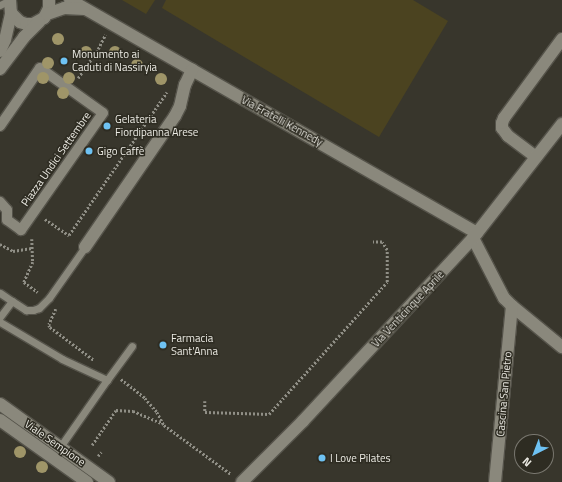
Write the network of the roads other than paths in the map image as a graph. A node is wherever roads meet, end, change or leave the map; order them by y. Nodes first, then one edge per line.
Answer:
1 (10, 0) edge
2 (49, 0) edge
3 (70, 0) edge
4 (0, 4) edge
5 (87, 10) junction
6 (11, 13) junction
7 (43, 18) junction
8 (562, 39) edge
9 (0, 51) edge
10 (0, 69) edge
11 (192, 70) junction
12 (562, 124) edge
13 (0, 126) edge
14 (536, 158) junction
15 (0, 202) edge
16 (475, 235) junction
17 (85, 247) joint
18 (0, 293) edge
19 (12, 301) junction
20 (512, 306) junction
21 (0, 317) edge
22 (0, 322) edge
23 (132, 346) dead end
24 (562, 347) edge
25 (107, 380) junction
26 (0, 404) edge
27 (0, 420) edge
28 (60, 447) junction
29 (238, 479) edge
30 (87, 482) edge
31 (109, 482) edge
32 (495, 482) edge

1 - 4 lane
1 - 6 street
2 - 7 street
3 - 5 street, Via Fratelli Kennedy
5 - 7 street, Via Fratelli Kennedy
5 - 11 street, Via Fratelli Kennedy
6 - 7 street
6 - 9 street
7 - 10 street
8 - 14 street
11 - 16 street, Via Fratelli Kennedy
11 - 17 street
12 - 14 street, Via Venticinque Aprile
13 - 15 street, Piazza Undici Settembre
14 - 16 street, Via Venticinque Aprile
16 - 20 street
16 - 29 street, Via Venticinque Aprile
17 - 19 lane
18 - 19 lane
19 - 21 lane
20 - 24 street
20 - 32 street, Cascina San Pietro
22 - 25 lane
23 - 25 lane
25 - 28 lane
26 - 28 street, Viale Sempione
27 - 30 street, Viale Sempione
28 - 31 street, Viale Sempione

